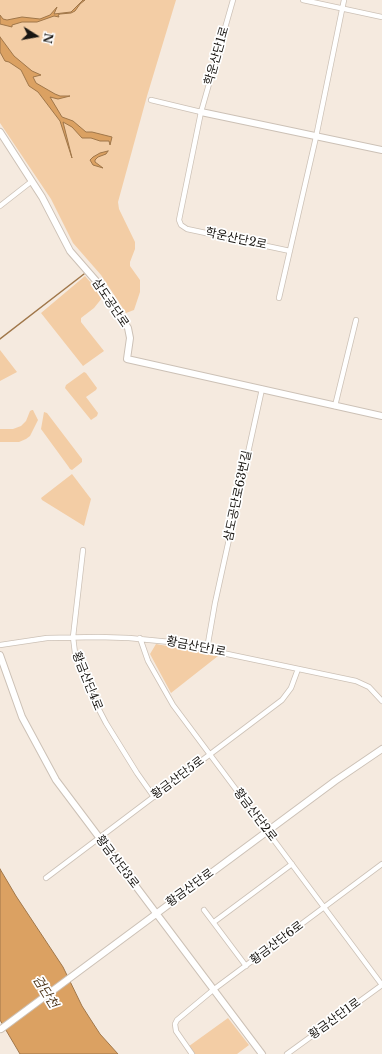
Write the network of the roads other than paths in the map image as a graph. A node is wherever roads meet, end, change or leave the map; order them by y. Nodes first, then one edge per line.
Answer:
1 (233, 0) edge
2 (303, 0) edge
3 (344, 0) edge
4 (342, 8) junction
5 (382, 17) edge
6 (151, 100) dead end
7 (201, 112) junction
8 (0, 132) edge
9 (316, 136) junction
10 (382, 150) edge
11 (32, 181) junction
12 (0, 206) edge
13 (290, 251) junction
14 (279, 298) dead end
15 (356, 320) dead end
16 (262, 390) junction
17 (335, 406) junction
18 (382, 416) edge
19 (83, 550) dead end
20 (73, 637) junction
21 (140, 638) junction
22 (0, 646) edge
23 (207, 649) junction
24 (0, 655) edge
25 (298, 669) junction
26 (382, 700) edge
27 (382, 749) edge
28 (210, 755) junction
29 (154, 797) junction
30 (267, 832) junction
31 (99, 838) junction
32 (292, 864) junction
33 (382, 864) edge
34 (46, 878) dead end
35 (325, 907) junction
36 (204, 910) dead end
37 (156, 913) junction
38 (214, 922) junction
39 (246, 966) junction
40 (382, 985) edge
41 (213, 990) junction
42 (1, 1029) edge
43 (192, 1054) edge
44 (262, 1054) edge
45 (287, 1054) edge

1 - 7 street, 학운산단1로
2 - 4 street
3 - 4 street
4 - 5 street
4 - 9 street
6 - 7 street
7 - 9 street
7 - 13 street, 학운산단2로
8 - 11 street, 삼도공단로
9 - 10 street
9 - 13 street
11 - 12 street
11 - 16 street, 삼도공단로
13 - 14 street
15 - 17 street
16 - 17 street, 삼도공단로
16 - 23 street, 삼도공단로63번길
17 - 18 street, 삼도공단로
19 - 20 street, 황금산단4로
20 - 21 street, 황금산단1로
20 - 22 street, 황금산단1로
20 - 29 street, 황금산단4로
21 - 23 street, 황금산단1로
21 - 28 street, 황금산단2로
23 - 25 street, 황금산단1로
24 - 31 street, 황금산단3로
25 - 26 street, 황금산단1로
25 - 28 street, 황금산단5로
27 - 30 street, 황금산단로
28 - 29 street, 황금산단5로
28 - 30 street, 황금산단2로
29 - 31 street, 황금산단5로
30 - 32 street, 황금산단2로
30 - 37 street, 황금산단로
31 - 34 street, 황금산단5로
31 - 37 street, 황금산단3로
32 - 35 street, 황금산단2로
32 - 38 street
33 - 35 street, 황금산단6로
35 - 39 street, 황금산단6로
35 - 40 street, 황금산단2로
36 - 38 street
37 - 41 street, 황금산단3로
37 - 42 street, 황금산단로
38 - 39 street
39 - 41 street, 황금산단6로
40 - 45 street, 황금산단1로
41 - 43 street, 황금산단6로
41 - 44 street, 황금산단3로

